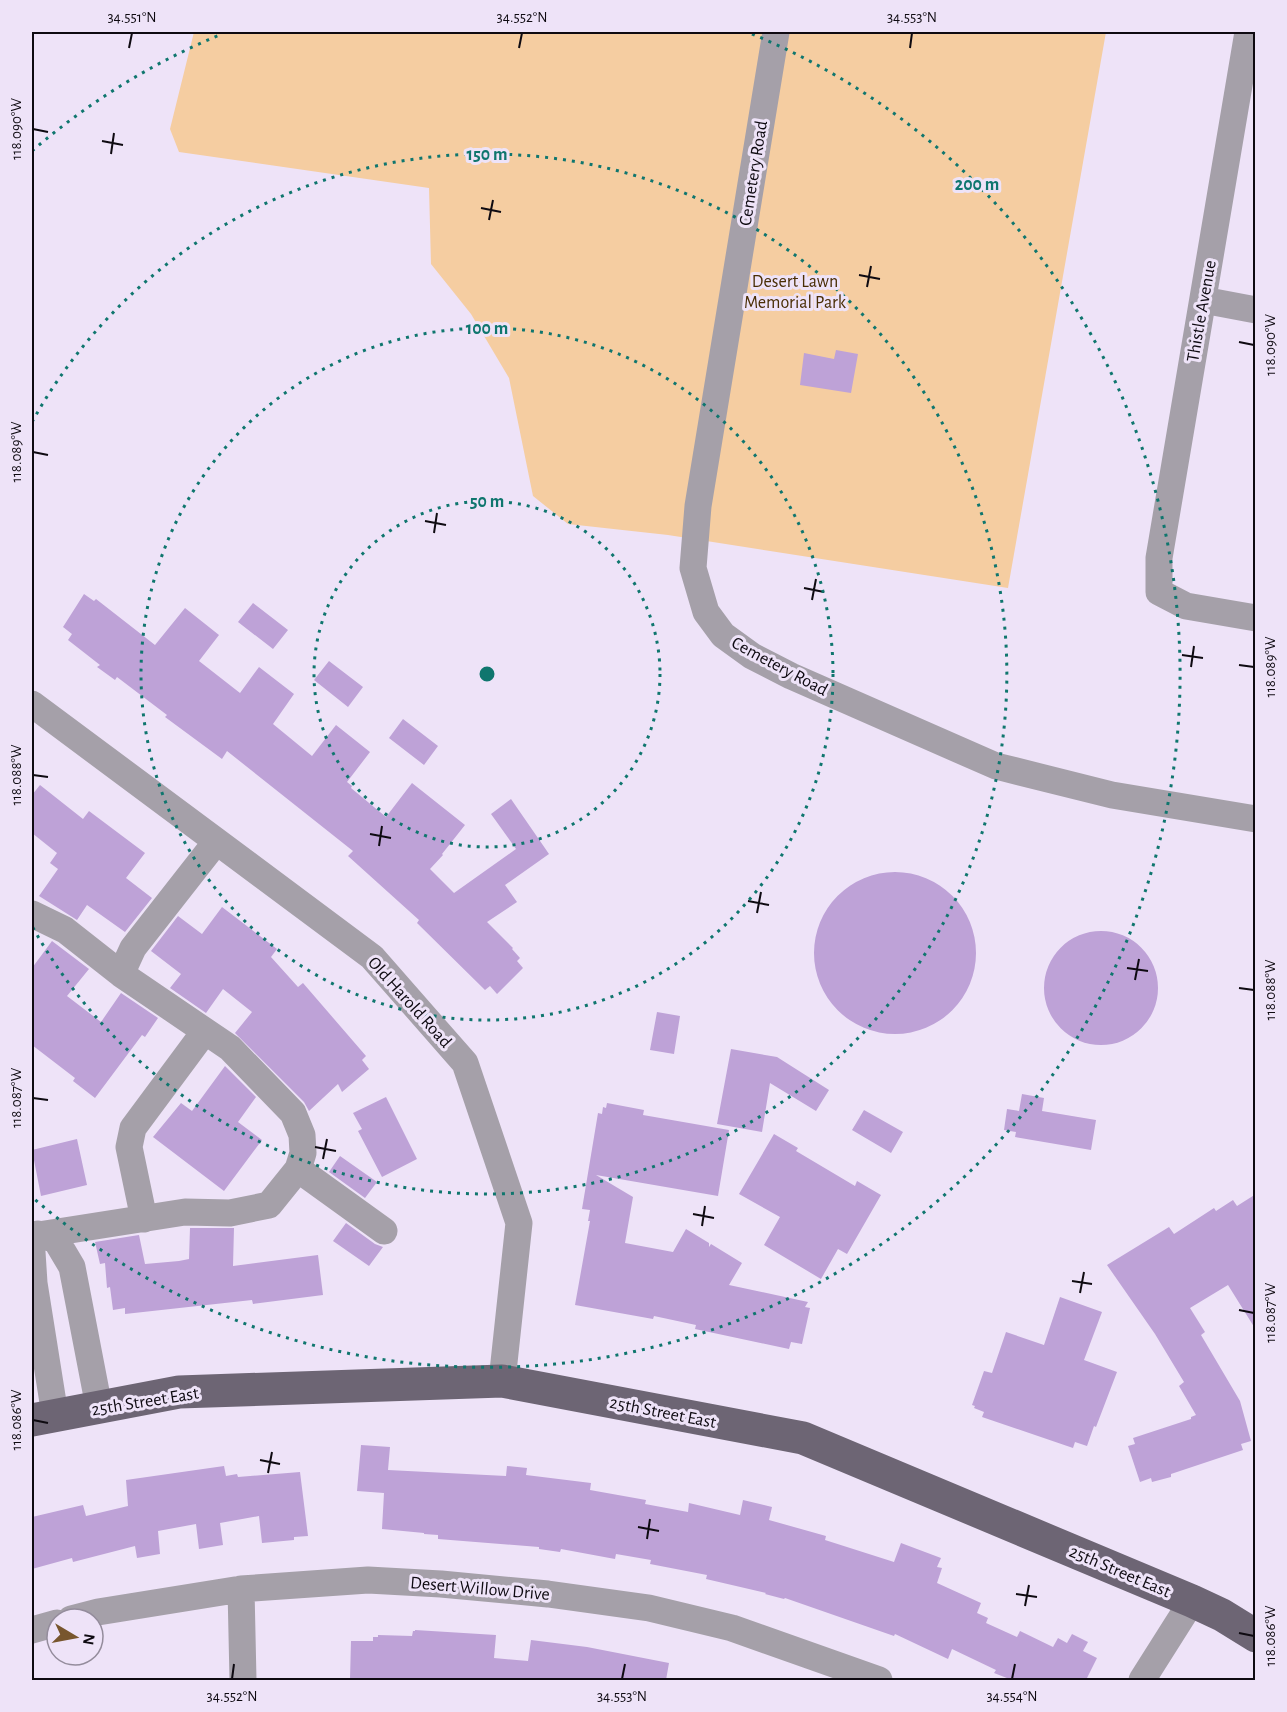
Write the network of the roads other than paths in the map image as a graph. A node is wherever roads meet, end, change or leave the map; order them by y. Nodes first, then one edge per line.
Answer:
1 (776, 32) edge
2 (1248, 32) edge
3 (1203, 300) junction
4 (1256, 310) edge
5 (1256, 618) edge
6 (32, 704) edge
7 (1256, 819) edge
8 (216, 842) junction
9 (32, 914) edge
10 (121, 974) junction
11 (205, 1031) junction
12 (298, 1169) junction
13 (144, 1219) junction
14 (384, 1231) dead end
15 (33, 1242) edge
16 (502, 1382) junction
17 (99, 1407) junction
18 (43, 1417) edge
19 (241, 1589) junction
20 (1192, 1602) junction
21 (105, 1611) edge
22 (1256, 1636) edge
23 (243, 1680) edge
24 (879, 1680) edge
25 (1142, 1680) edge

1 - 7 street, Cemetery Road
2 - 3 street, Thistle Avenue
3 - 4 street
3 - 5 street, Thistle Avenue
6 - 8 street, Old Harold Road
8 - 10 street
8 - 16 street, Old Harold Road
9 - 10 street
10 - 11 street
11 - 12 street
11 - 13 street
12 - 13 street
12 - 14 street
13 - 15 street
15 - 17 street
15 - 18 street
16 - 17 main road, 25th Street East
16 - 20 main road, 25th Street East
17 - 18 main road, 25th Street East
19 - 21 street, Desert Willow Drive
19 - 23 street
19 - 24 street, Desert Willow Drive
20 - 22 main road, 25th Street East
20 - 25 street

